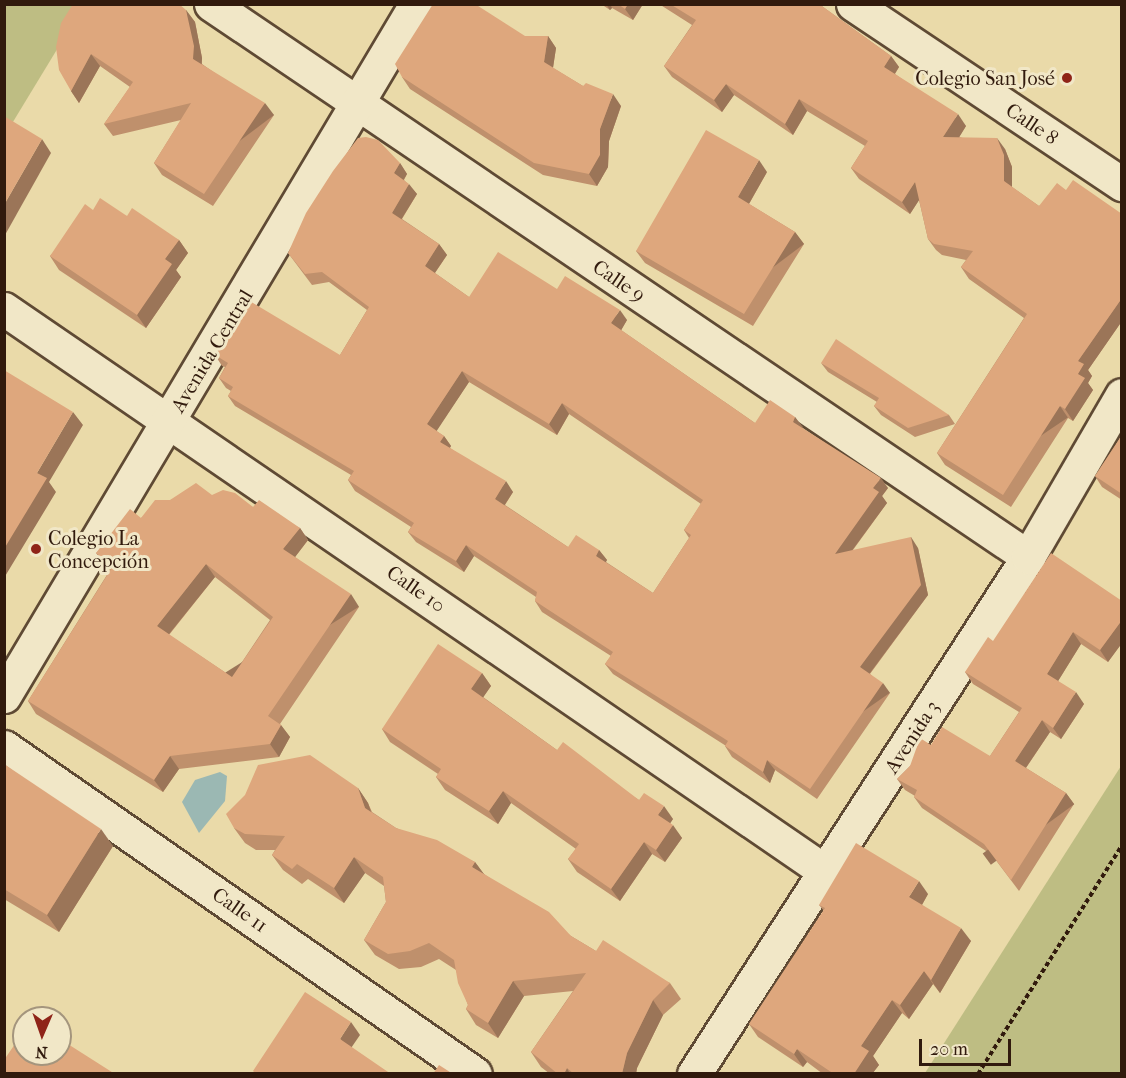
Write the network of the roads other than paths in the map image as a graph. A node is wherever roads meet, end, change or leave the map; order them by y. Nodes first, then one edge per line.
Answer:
1 (211, 4) edge
2 (416, 4) edge
3 (853, 4) edge
4 (359, 104) junction
5 (1122, 184) edge
6 (4, 309) edge
7 (1122, 395) edge
8 (171, 420) junction
9 (1028, 557) junction
10 (4, 696) edge
11 (4, 747) edge
12 (826, 872) junction
13 (475, 1074) edge
14 (694, 1074) edge

1 - 4 street, Calle 9
2 - 4 street, Avenida Central
3 - 5 street, Calle 8
4 - 8 street, Avenida Central
4 - 9 street, Calle 9
6 - 8 street, Calle 10
7 - 9 street, Avenida 3
8 - 10 street, Avenida Central
8 - 12 street, Calle 10
9 - 12 street, Avenida 3
11 - 13 street, Calle 11
12 - 14 street, Avenida 3

